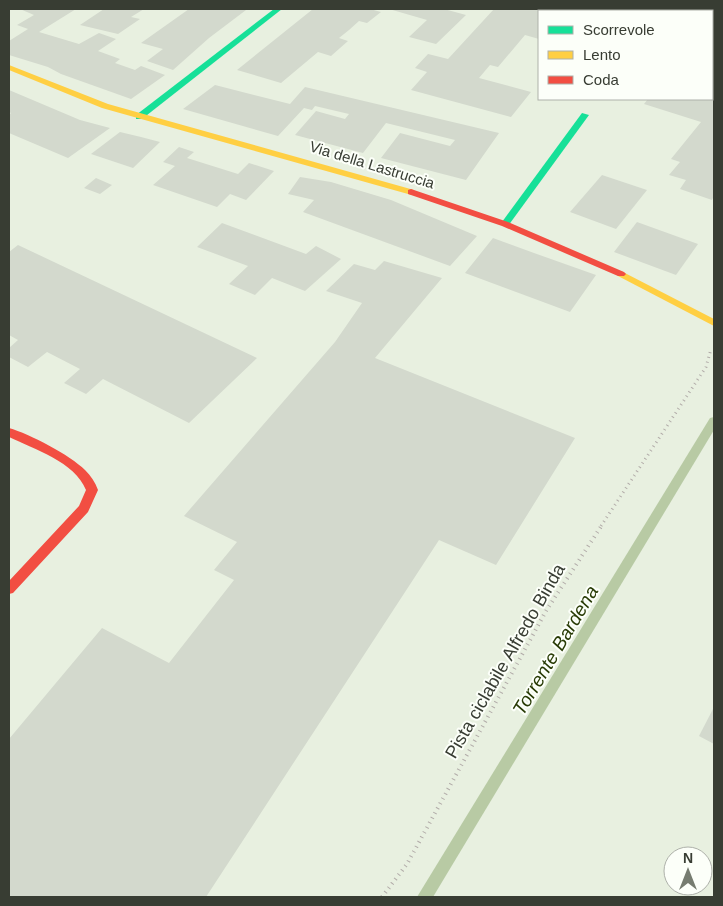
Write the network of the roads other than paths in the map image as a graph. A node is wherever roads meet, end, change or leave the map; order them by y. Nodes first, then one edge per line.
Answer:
1 (278, 9) edge
2 (9, 67) edge
3 (585, 115) dead end
4 (139, 116) junction
5 (505, 224) junction
6 (714, 323) edge
7 (9, 432) edge
8 (9, 589) edge

1 - 4 street
2 - 4 street, Via della Lastruccia
3 - 5 street
4 - 5 street, Via della Lastruccia
5 - 6 street, Via della Lastruccia
7 - 8 street

